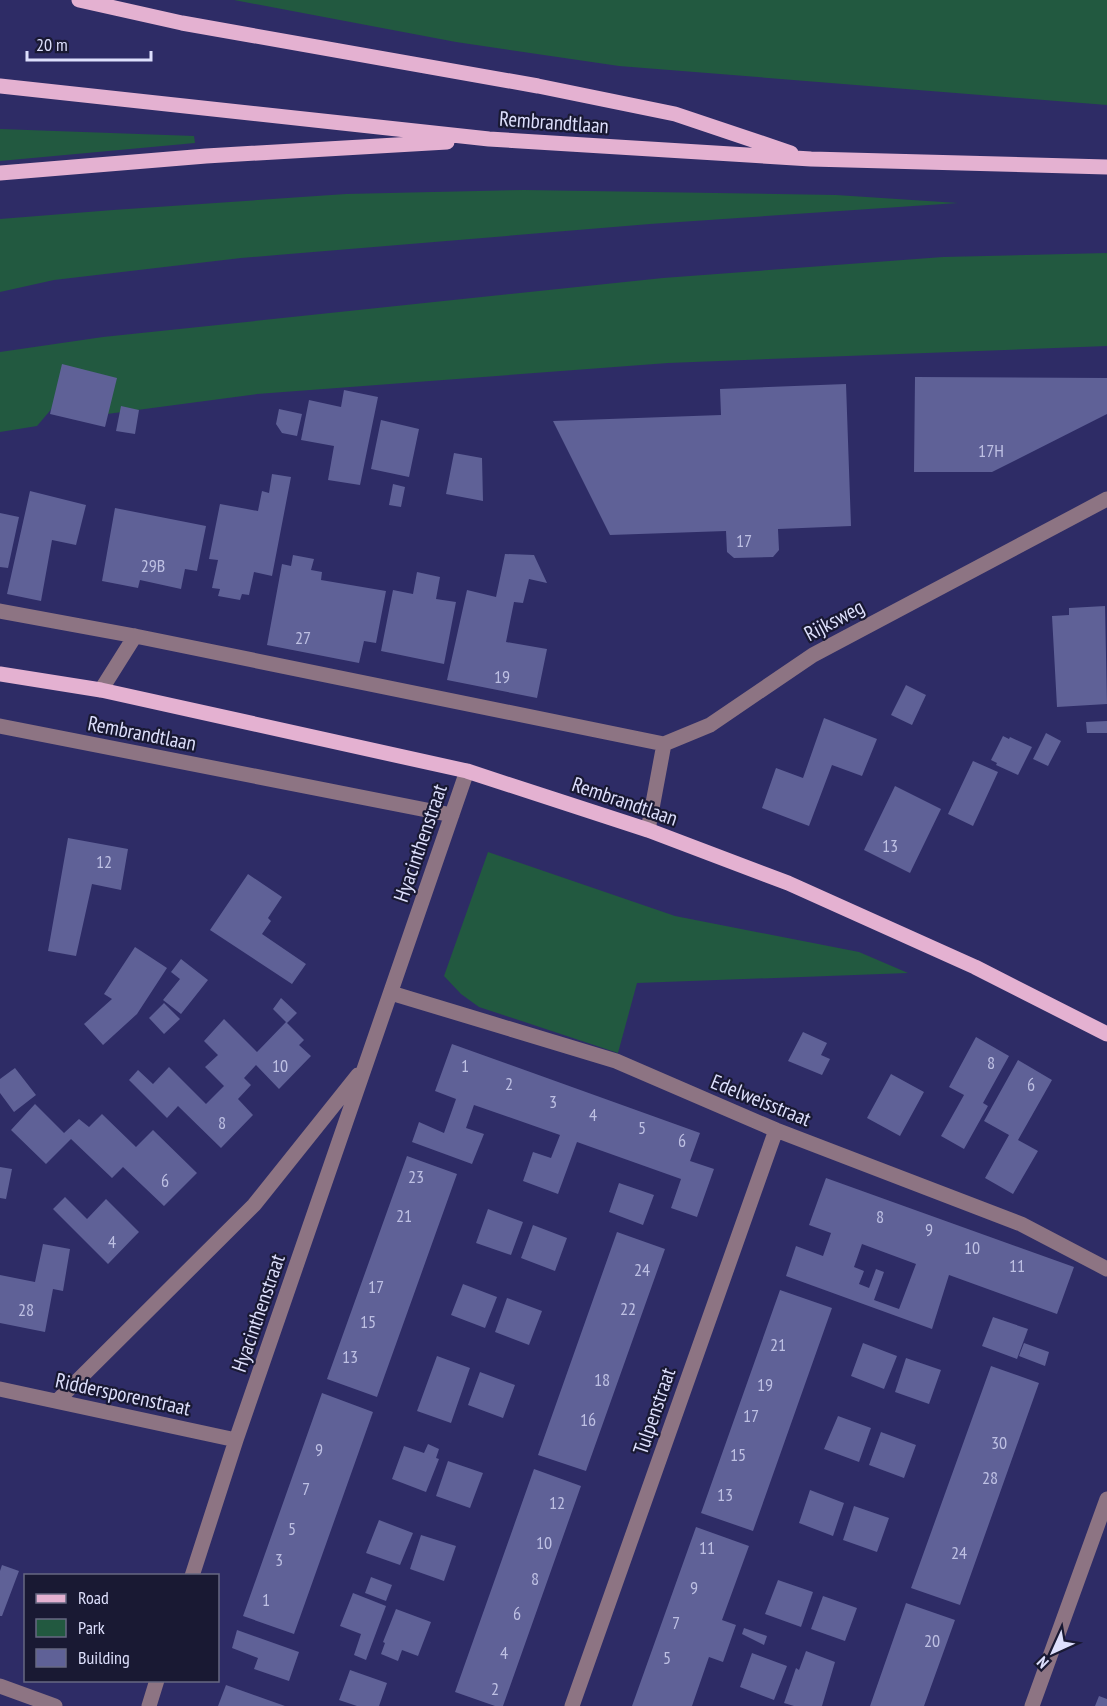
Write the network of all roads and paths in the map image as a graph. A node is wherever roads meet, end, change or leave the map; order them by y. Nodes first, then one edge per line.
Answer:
1 (79, 0) edge
2 (0, 86) edge
3 (489, 139) junction
4 (811, 159) junction
5 (1107, 167) edge
6 (0, 173) edge
7 (1107, 499) edge
8 (0, 612) edge
9 (135, 636) junction
10 (0, 674) edge
11 (101, 690) junction
12 (0, 726) edge
13 (663, 744) junction
14 (467, 771) junction
15 (452, 815) junction
16 (648, 830) junction
17 (391, 993) junction
18 (1107, 1034) edge
19 (366, 1065) junction
20 (776, 1130) junction
21 (1107, 1269) edge
22 (0, 1389) edge
23 (57, 1401) junction
24 (236, 1440) junction
25 (1107, 1498) edge
26 (192, 1574) edge
27 (156, 1682) edge
28 (0, 1686) edge
29 (55, 1706) edge
30 (149, 1706) edge
31 (572, 1706) edge
32 (1032, 1706) edge

1 - 4 main road
2 - 3 main road, Rembrandtlaan
3 - 4 main road, Rembrandtlaan
3 - 6 main road
4 - 5 main road, Rembrandtlaan
7 - 13 street, Rijksweg
8 - 9 street
9 - 11 street, Rembrandtlaan
9 - 13 street
10 - 11 main road, Rembrandtlaan
11 - 14 main road, Rembrandtlaan
12 - 15 street, Rembrandtlaan
13 - 16 street
14 - 15 street, Hyacinthenstraat
14 - 16 main road, Rembrandtlaan
15 - 17 street, Hyacinthenstraat
16 - 18 main road, Rembrandtlaan
17 - 19 street, Hyacinthenstraat
17 - 20 street, Edelweisstraat
19 - 23 street, Hyacinthenstraat
19 - 24 street, Hyacinthenstraat
20 - 21 street, Edelweisstraat
20 - 31 street, Tulpenstraat
22 - 23 street, Riddersporenstraat
23 - 24 street, Riddersporenstraat
24 - 26 street, Hyacinthenstraat
25 - 32 street
27 - 30 street
28 - 29 street

